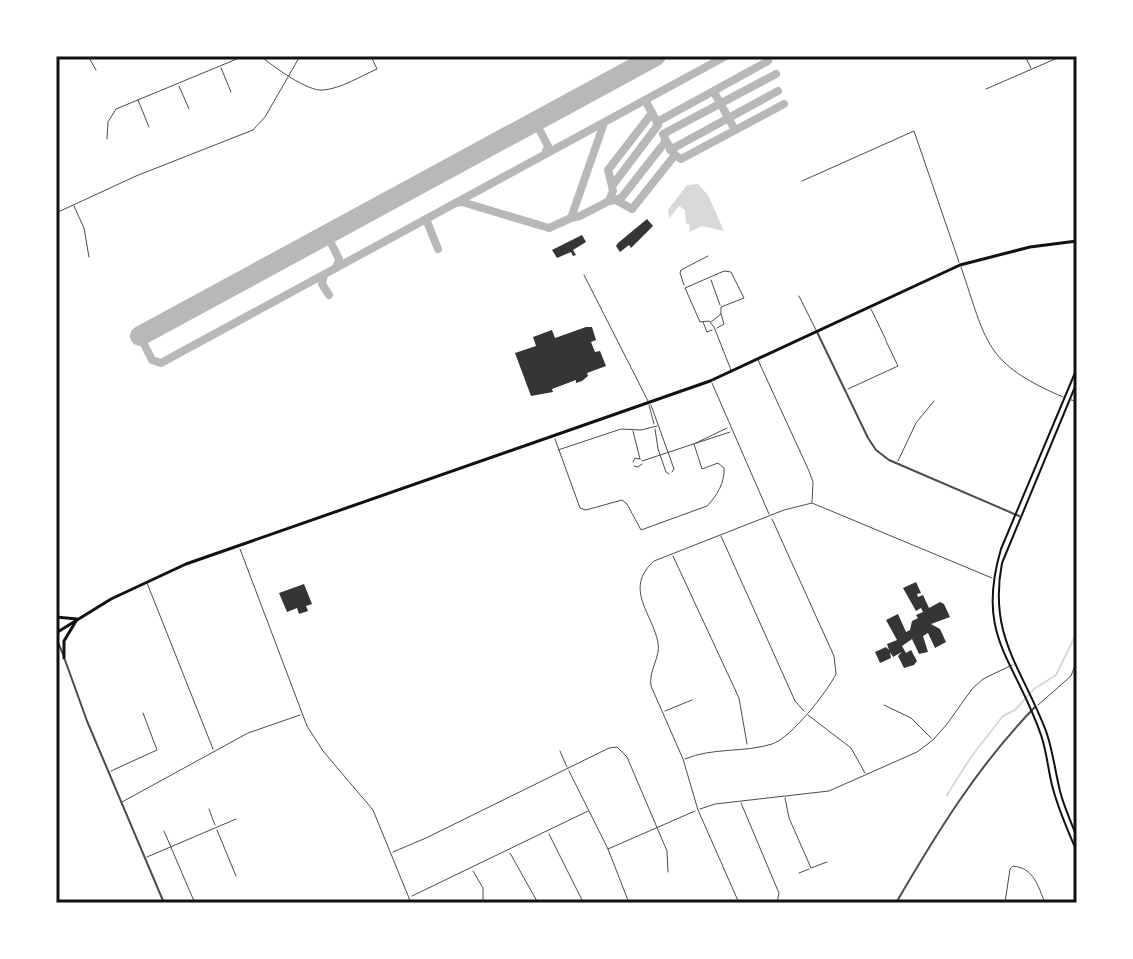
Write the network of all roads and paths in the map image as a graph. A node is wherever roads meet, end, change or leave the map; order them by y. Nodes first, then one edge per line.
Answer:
1 (88, 56) edge
2 (244, 56) edge
3 (261, 56) edge
4 (300, 56) edge
5 (371, 56) edge
6 (1025, 56) edge
7 (1062, 56) edge
8 (220, 66) junction
9 (1031, 68) junction
10 (96, 70) dead end
11 (289, 76) junction
12 (178, 83) junction
13 (986, 89) dead end
14 (231, 92) dead end
15 (138, 100) junction
16 (189, 109) dead end
17 (149, 127) dead end
18 (107, 139) dead end
19 (802, 181) dead end
20 (73, 206) junction
21 (56, 213) edge
22 (1077, 241) edge
23 (708, 256) dead end
24 (89, 257) dead end
25 (960, 265) junction
26 (584, 275) dead end
27 (710, 277) junction
28 (685, 288) junction
29 (799, 296) dead end
30 (721, 307) junction
31 (869, 307) junction
32 (721, 314) junction
33 (703, 322) junction
34 (711, 322) junction
35 (714, 329) junction
36 (817, 332) junction
37 (758, 360) junction
38 (1077, 368) edge
39 (732, 372) junction
40 (710, 381) junction
41 (1077, 382) edge
42 (845, 390) junction
43 (1065, 397) junction
44 (1070, 400) junction
45 (934, 401) dead end
46 (1077, 401) edge
47 (649, 403) junction
48 (659, 425) junction
49 (730, 426) junction
50 (654, 427) junction
51 (633, 430) junction
52 (732, 431) junction
53 (554, 436) junction
54 (694, 444) junction
55 (558, 450) junction
56 (667, 453) junction
57 (660, 455) junction
58 (641, 460) junction
59 (633, 462) dead end
60 (897, 463) junction
61 (634, 466) dead end
62 (1027, 487) junction
63 (1032, 489) junction
64 (812, 503) junction
65 (1015, 514) junction
66 (770, 516) junction
67 (1020, 516) junction
68 (721, 535) junction
69 (238, 546) junction
70 (672, 554) junction
71 (992, 578) junction
72 (999, 579) junction
73 (147, 581) junction
74 (56, 617) edge
75 (77, 619) junction
76 (56, 635) edge
77 (56, 648) edge
78 (64, 656) junction
79 (1077, 660) edge
80 (1015, 663) junction
81 (1010, 666) junction
82 (692, 700) dead end
83 (884, 705) dead end
84 (1035, 707) junction
85 (1031, 711) junction
86 (662, 712) junction
87 (143, 713) dead end
88 (806, 713) junction
89 (303, 715) junction
90 (933, 740) junction
91 (747, 747) junction
92 (213, 751) junction
93 (560, 751) dead end
94 (683, 759) junction
95 (568, 769) junction
96 (108, 772) junction
97 (866, 775) junction
98 (785, 795) junction
99 (740, 801) junction
100 (121, 802) junction
101 (209, 809) dead end
102 (698, 810) junction
103 (588, 811) junction
104 (236, 819) dead end
105 (217, 828) junction
106 (657, 828) junction
107 (164, 831) dead end
108 (548, 831) junction
109 (1077, 837) edge
110 (1072, 840) junction
111 (170, 847) junction
112 (608, 849) junction
113 (509, 851) junction
114 (391, 852) junction
115 (1077, 852) edge
116 (145, 858) junction
117 (827, 862) dead end
118 (811, 868) junction
119 (472, 869) junction
120 (668, 872) dead end
121 (799, 873) dead end
122 (236, 876) dead end
123 (409, 897) junction
124 (582, 900) dead end
125 (194, 901) edge
126 (164, 903) edge
127 (411, 903) edge
128 (483, 903) edge
129 (538, 903) edge
130 (629, 903) edge
131 (739, 903) edge
132 (777, 903) edge
133 (896, 903) edge
134 (1005, 903) edge
135 (1045, 903) edge

1 - 10 street
2 - 8 street
3 - 11 street
4 - 11 street
5 - 11 street
6 - 9 street
7 - 9 street
8 - 12 street
8 - 14 street
9 - 13 street
11 - 20 street
12 - 15 street
12 - 16 street
15 - 17 street
15 - 18 street
19 - 25 street
20 - 21 street
20 - 24 street
22 - 25 main road
23 - 28 street
25 - 31 main road
25 - 43 street
26 - 47 street
27 - 28 street
27 - 30 street
27 - 30 street
28 - 33 street
29 - 36 street
30 - 32 street
31 - 36 main road
31 - 42 street
32 - 34 street
32 - 35 street
33 - 34 street
33 - 35 street
34 - 35 street
35 - 39 street
36 - 37 main road
36 - 42 street
37 - 39 main road
37 - 64 street
38 - 43 main road
39 - 40 main road
40 - 47 main road
40 - 49 street
41 - 44 main road
42 - 60 street
43 - 44 street
43 - 62 main road
44 - 46 street
44 - 63 main road
45 - 60 street
47 - 48 street
47 - 50 street
47 - 53 main road
48 - 50 street
48 - 56 street
49 - 52 street
49 - 54 street
50 - 51 street
50 - 57 street
51 - 55 street
51 - 58 street
52 - 54 street
52 - 66 street
53 - 55 street
53 - 69 main road
54 - 55 street
54 - 56 street
56 - 57 street
56 - 57 street
57 - 58 street
58 - 59 street
58 - 61 street
60 - 65 street
62 - 63 main road
62 - 65 main road
63 - 67 main road
64 - 66 street
64 - 71 street
65 - 67 street
65 - 71 main road
66 - 68 street
66 - 88 street
67 - 72 main road
68 - 70 street
68 - 88 street
69 - 73 main road
69 - 89 street
70 - 86 street
70 - 91 street
71 - 72 street
71 - 81 main road
72 - 80 main road
73 - 75 main road
73 - 92 street
74 - 75 main road
75 - 76 main road
75 - 78 main road
76 - 78 street
77 - 78 main road
78 - 96 street
79 - 84 street
80 - 81 street
80 - 84 main road
81 - 85 main road
81 - 90 street
82 - 86 street
83 - 90 street
84 - 85 street
84 - 109 main road
85 - 110 main road
85 - 133 street
86 - 94 street
87 - 96 street
88 - 91 street
88 - 97 street
89 - 92 street
89 - 114 street
90 - 97 street
91 - 94 street
92 - 100 street
93 - 95 street
94 - 102 street
95 - 103 street
95 - 106 street
95 - 114 street
96 - 100 street
97 - 98 street
98 - 99 street
98 - 118 street
99 - 102 street
99 - 132 street
100 - 116 street
101 - 105 street
102 - 106 street
102 - 131 street
103 - 108 street
103 - 112 street
104 - 105 street
105 - 111 street
105 - 122 street
106 - 112 street
106 - 120 street
107 - 111 street
108 - 113 street
108 - 124 street
109 - 110 street
110 - 115 main road
111 - 116 street
111 - 125 street
112 - 130 street
113 - 119 street
113 - 129 street
114 - 123 street
116 - 126 street
117 - 118 street
118 - 121 street
119 - 123 street
119 - 128 street
123 - 127 street
134 - 135 street

